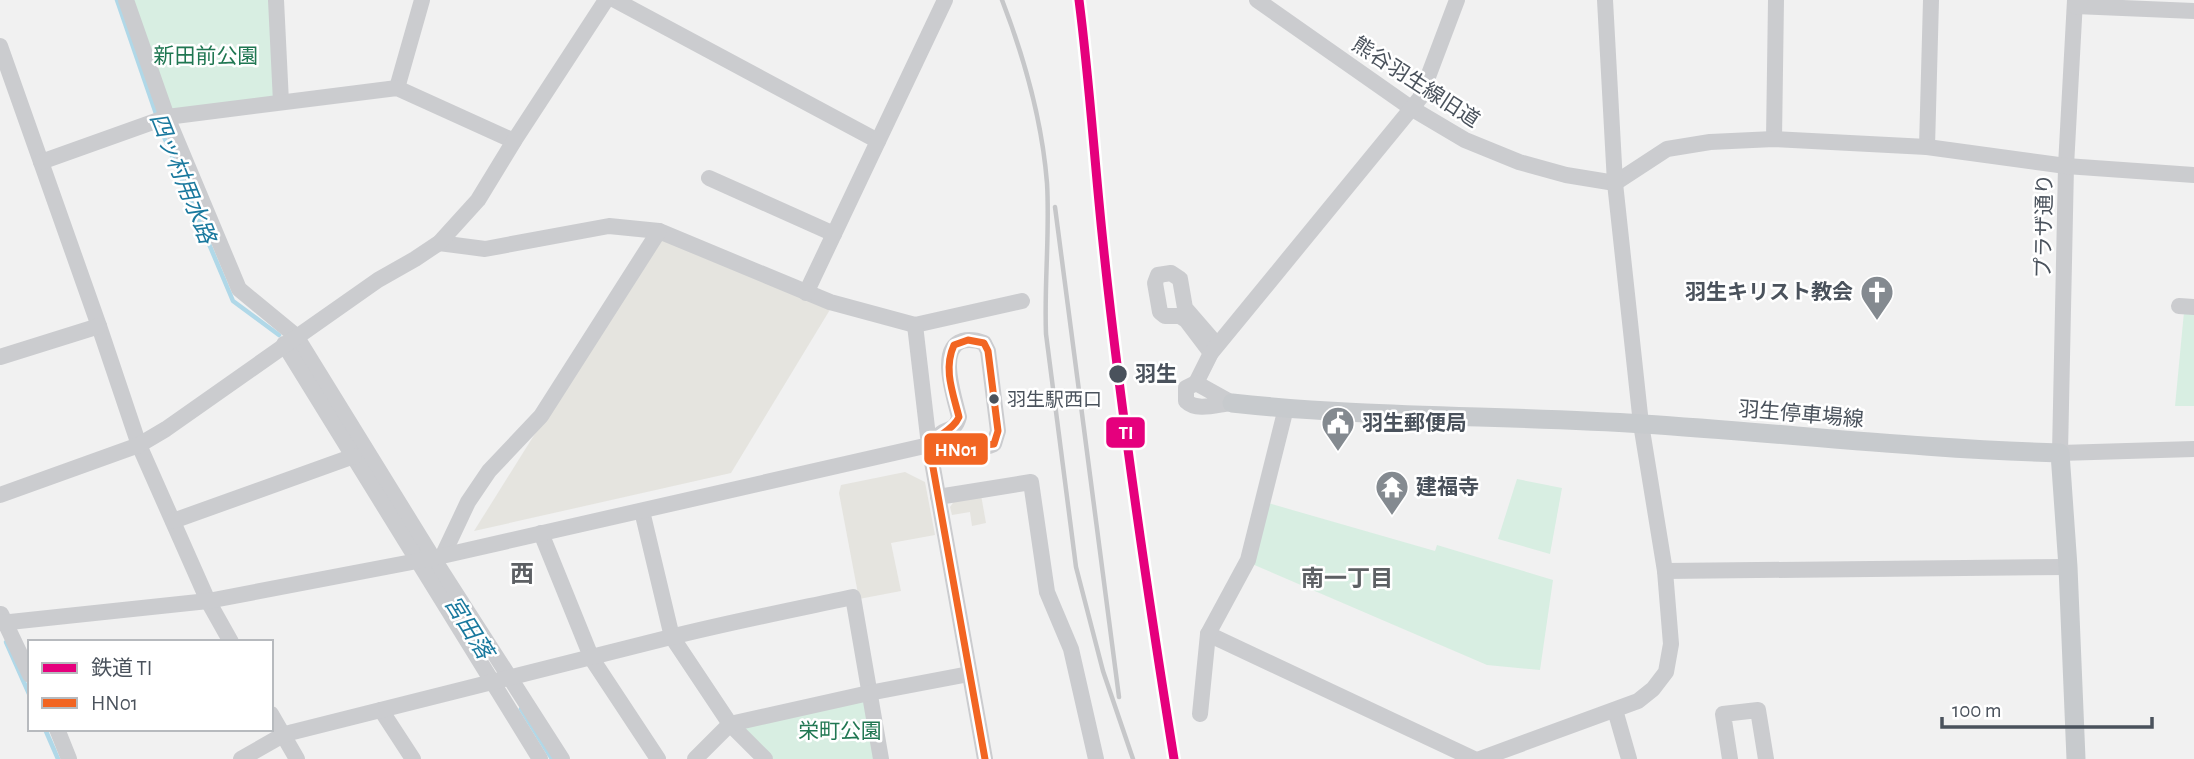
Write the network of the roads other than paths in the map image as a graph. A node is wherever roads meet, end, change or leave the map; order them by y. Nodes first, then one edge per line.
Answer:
1 (126, 0) edge
2 (276, 0) edge
3 (422, 0) edge
4 (606, 0) edge
5 (615, 0) edge
6 (945, 0) edge
7 (1257, 0) edge
8 (1457, 0) edge
9 (1605, 0) edge
10 (1776, 0) edge
11 (1931, 0) edge
12 (2075, 3) edge
13 (2194, 11) edge
14 (0, 46) edge
15 (397, 88) junction
16 (16, 94) junction
17 (0, 100) edge
18 (281, 102) junction
19 (1411, 108) junction
20 (167, 117) junction
21 (1774, 139) junction
22 (514, 141) junction
23 (878, 141) junction
24 (1927, 147) junction
25 (41, 162) junction
26 (2066, 166) junction
27 (2194, 175) edge
28 (709, 178) dead end
29 (1615, 183) junction
30 (659, 231) junction
31 (834, 234) junction
32 (439, 243) junction
33 (806, 293) junction
34 (1022, 301) dead end
35 (915, 325) junction
36 (99, 326) junction
37 (290, 340) junction
38 (1214, 349) junction
39 (0, 357) edge
40 (1232, 402) joint
41 (1286, 408) junction
42 (1641, 424) junction
43 (139, 445) junction
44 (929, 445) junction
45 (2194, 449) edge
46 (2060, 453) junction
47 (354, 456) junction
48 (0, 495) edge
49 (938, 497) junction
50 (642, 511) junction
51 (173, 521) junction
52 (541, 533) junction
53 (431, 558) junction
54 (2068, 567) junction
55 (1665, 571) junction
56 (208, 601) junction
57 (2, 619) edge
58 (1208, 634) junction
59 (672, 637) junction
60 (230, 640) edge
61 (592, 659) junction
62 (28, 671) edge
63 (970, 674) junction
64 (502, 679) junction
65 (869, 693) junction
66 (381, 710) junction
67 (1615, 710) junction
68 (1200, 714) dead end
69 (273, 718) edge
70 (730, 724) junction
71 (63, 731) edge
72 (283, 735) junction
73 (69, 759) edge
74 (241, 759) edge
75 (297, 759) edge
76 (412, 759) edge
77 (540, 759) edge
78 (562, 759) edge
79 (658, 759) edge
80 (695, 759) edge
81 (765, 759) edge
82 (880, 759) edge
83 (985, 759) edge
84 (1096, 759) edge
85 (1474, 759) edge
86 (1480, 759) edge
87 (1629, 759) edge
88 (1730, 759) edge
89 (1766, 759) edge
90 (2076, 759) edge

1 - 20 street
2 - 18 street
3 - 15 street
4 - 22 street
5 - 23 street
6 - 23 street
7 - 19 street, 熊谷羽生線旧道
8 - 19 street
9 - 29 street
10 - 21 street
11 - 24 street
12 - 13 street
12 - 26 street, プラザ通り
14 - 16 street
15 - 18 street
15 - 22 street
16 - 17 street
16 - 25 street
18 - 20 street
19 - 29 street, 熊谷羽生線旧道
19 - 38 street
20 - 25 street
20 - 37 street
21 - 24 street
21 - 29 street
22 - 32 street
23 - 31 street
24 - 26 street
25 - 36 street
26 - 27 street
26 - 46 street, プラザ通り
28 - 31 street
29 - 42 street
30 - 32 street
30 - 33 street
30 - 53 street
31 - 33 street
32 - 37 street
33 - 35 street
34 - 35 street
35 - 44 street
36 - 39 street
36 - 43 street
37 - 43 street
37 - 47 street
37 - 53 street
38 - 38 street
38 - 40 street
40 - 41 main road, 羽生停車場線
41 - 42 main road, 羽生停車場線
41 - 58 street
42 - 46 main road, 羽生停車場線
42 - 55 street
43 - 48 street
43 - 51 street
44 - 44 street
44 - 49 street
44 - 50 street
45 - 46 street
46 - 54 main road
47 - 51 street
47 - 53 street
49 - 63 street
49 - 84 street
50 - 52 street
50 - 59 street
51 - 56 street
52 - 53 street
52 - 61 street
53 - 56 street
53 - 64 street
54 - 55 street
54 - 90 main road
55 - 67 street
56 - 57 street
56 - 60 street
57 - 62 street
58 - 68 street
58 - 85 street
59 - 61 street
59 - 65 street
59 - 70 street
61 - 64 street
61 - 79 street
63 - 65 street
63 - 83 street
64 - 66 street
64 - 77 street
64 - 78 street
65 - 70 street
65 - 82 street
66 - 72 street
66 - 76 street
67 - 86 street
67 - 87 street
69 - 72 street
70 - 80 street
70 - 81 street
71 - 73 street
72 - 74 street
72 - 75 street
88 - 89 street

